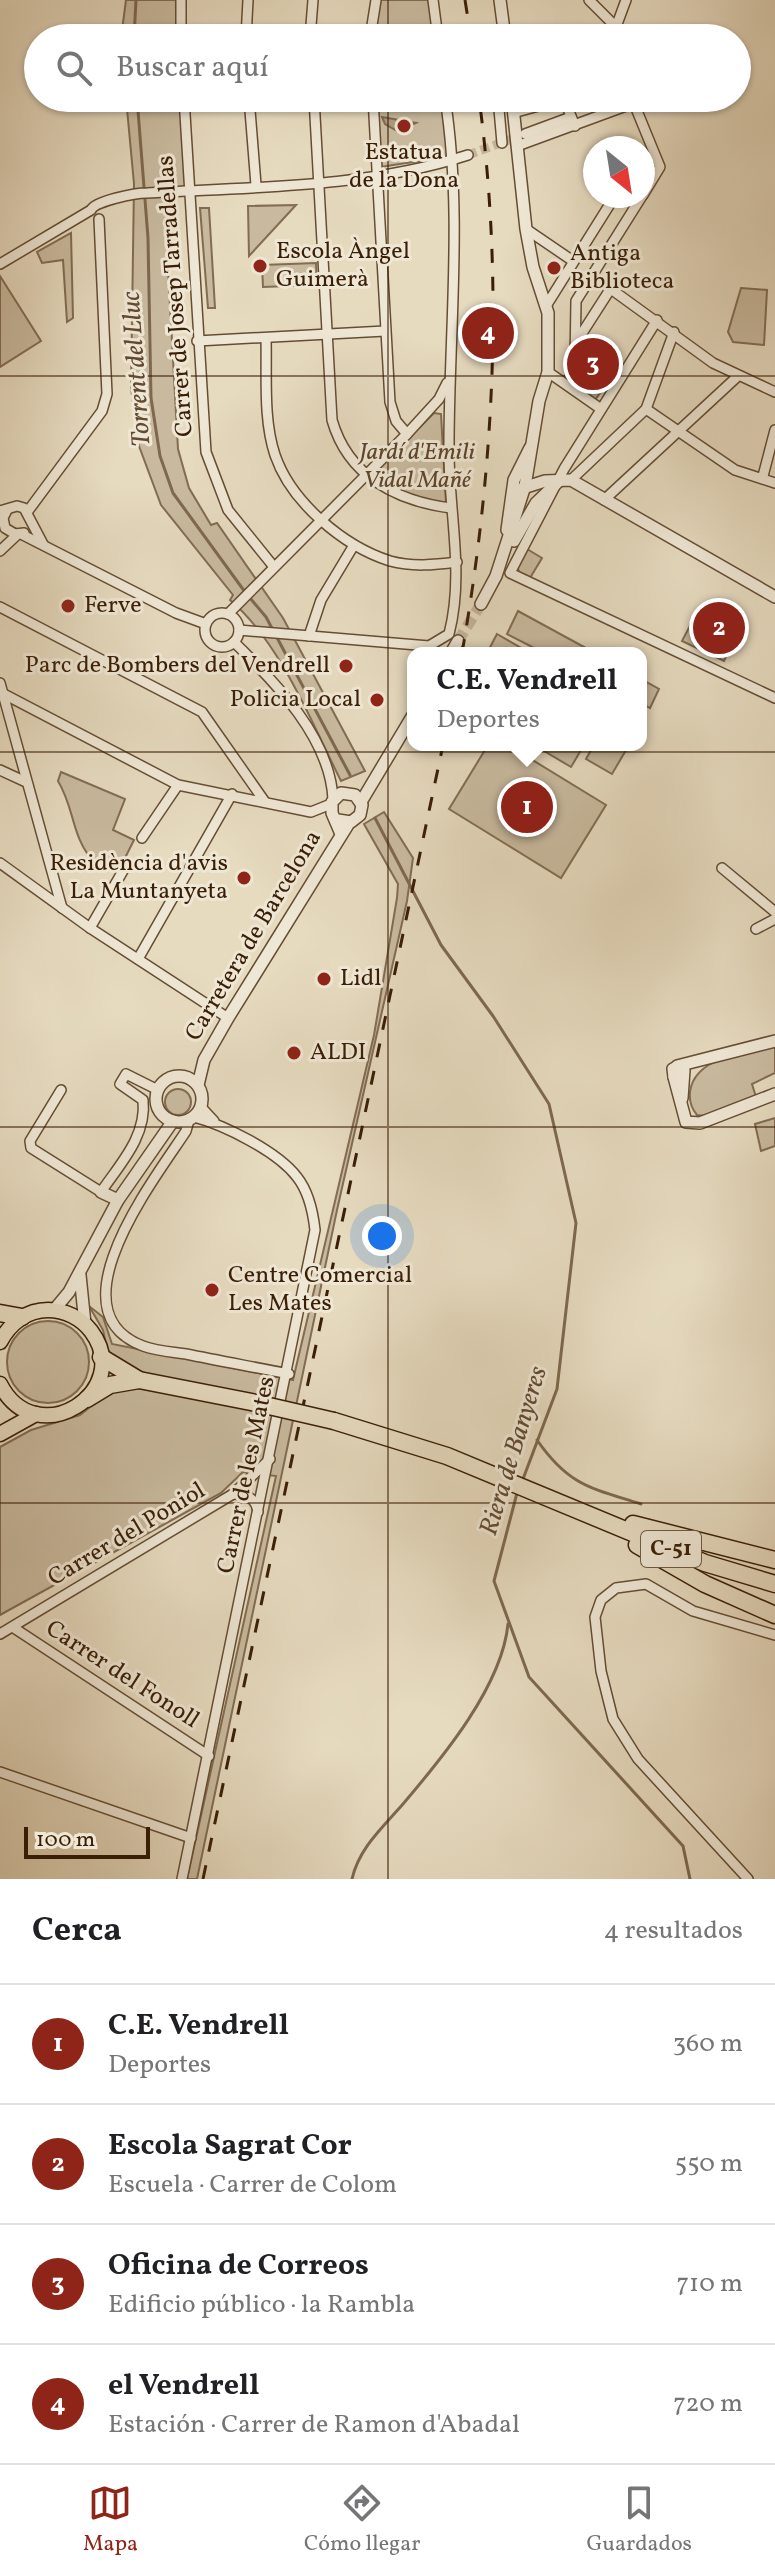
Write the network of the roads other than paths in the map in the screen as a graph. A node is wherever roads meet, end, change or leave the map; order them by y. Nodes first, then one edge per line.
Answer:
1 (181, 0) edge
2 (248, 0) edge
3 (313, 0) edge
4 (376, 0) edge
5 (433, 0) edge
6 (500, 0) edge
7 (589, 0) edge
8 (626, 0) edge
9 (181, 24) edge
10 (247, 24) edge
11 (311, 24) edge
12 (372, 24) edge
13 (436, 24) edge
14 (503, 24) edge
15 (610, 24) edge
16 (619, 24) edge
17 (185, 112) edge
18 (250, 112) edge
19 (315, 112) edge
20 (374, 112) edge
21 (447, 112) edge
22 (499, 112) edge
23 (517, 112) edge
24 (570, 112) edge
25 (600, 112) edge
26 (637, 112) edge
27 (513, 113) joint
28 (573, 121) junction
29 (525, 134) tunnel mouth
30 (646, 136) edge
31 (502, 143) dead end
32 (517, 146) junction
33 (468, 155) tunnel mouth
34 (655, 156) edge
35 (455, 159) junction
36 (655, 175) edge
37 (377, 177) junction
38 (319, 181) junction
39 (256, 185) junction
40 (188, 189) junction
41 (104, 203) junction
42 (607, 208) edge
43 (635, 208) edge
44 (91, 210) junction
45 (99, 219) junction
46 (526, 229) junction
47 (573, 261) junction
48 (0, 264) edge
49 (593, 276) junction
50 (611, 288) junction
51 (546, 306) junction
52 (657, 320) junction
53 (385, 331) junction
54 (674, 332) junction
55 (327, 334) junction
56 (266, 339) junction
57 (197, 341) junction
58 (576, 344) junction
59 (450, 368) junction
60 (548, 372) junction
61 (738, 376) junction
62 (614, 388) junction
63 (775, 392) edge
64 (449, 403) junction
65 (601, 409) junction
66 (646, 409) junction
67 (428, 411) junction
68 (775, 430) edge
69 (681, 432) junction
70 (407, 434) junction
71 (525, 467) junction
72 (366, 475) junction
73 (763, 476) junction
74 (566, 480) junction
75 (775, 483) edge
76 (525, 486) junction
77 (546, 486) junction
78 (604, 500) junction
79 (451, 508) junction
80 (3, 510) edge
81 (28, 511) junction
82 (322, 519) junction
83 (31, 523) junction
84 (507, 524) junction
85 (2, 527) edge
86 (19, 534) junction
87 (43, 544) junction
88 (507, 544) junction
89 (354, 545) junction
90 (0, 551) edge
91 (457, 562) junction
92 (274, 567) junction
93 (496, 576) junction
94 (775, 597) edge
95 (481, 604) tunnel mouth
96 (0, 607) edge
97 (232, 610) junction
98 (206, 624) junction
99 (239, 630) junction
100 (309, 636) junction
101 (458, 641) tunnel mouth
102 (234, 642) junction
103 (454, 647) edge
104 (0, 683) edge
105 (3, 693) edge
106 (775, 698) edge
107 (407, 725) edge
108 (0, 770) edge
109 (332, 780) junction
110 (26, 782) junction
111 (178, 785) junction
112 (232, 794) junction
113 (352, 796) junction
114 (265, 802) junction
115 (332, 802) junction
116 (344, 822) junction
117 (142, 838) dead end
118 (0, 863) edge
119 (722, 868) dead end
120 (124, 869) dead end
121 (62, 908) junction
122 (775, 912) edge
123 (775, 919) edge
124 (90, 928) junction
125 (756, 929) dead end
126 (138, 959) junction
127 (228, 1018) junction
128 (775, 1041) edge
129 (204, 1060) junction
130 (179, 1076) junction
131 (198, 1085) junction
132 (61, 1090) dead end
133 (158, 1090) junction
134 (775, 1094) edge
135 (161, 1114) junction
136 (194, 1115) junction
137 (173, 1121) junction
138 (155, 1142) junction
139 (101, 1192) junction
140 (118, 1200) junction
141 (80, 1270) junction
142 (54, 1310) junction
143 (0, 1313) edge
144 (22, 1317) junction
145 (85, 1324) junction
146 (0, 1342) edge
147 (101, 1357) junction
148 (289, 1374) junction
149 (139, 1380) junction
150 (2, 1390) edge
151 (87, 1399) junction
152 (36, 1414) junction
153 (0, 1434) edge
154 (270, 1459) junction
155 (265, 1488) junction
156 (233, 1494) junction
157 (569, 1506) junction
158 (258, 1522) junction
159 (775, 1560) edge
160 (775, 1584) edge
161 (775, 1615) edge
162 (14, 1628) junction
163 (0, 1634) edge
164 (775, 1635) edge
165 (209, 1756) junction
166 (0, 1772) edge
167 (191, 1838) junction
168 (182, 1879) edge
169 (748, 1879) edge

1 - 9 street
2 - 10 street
3 - 11 street
4 - 12 street
5 - 13 street
6 - 14 street
7 - 15 street
8 - 16 street
17 - 40 street, Carrer de Josep Tarradellas
18 - 39 street
19 - 38 street
20 - 37 street
21 - 35 street
22 - 31 street
23 - 27 street
24 - 28 street
25 - 28 street
26 - 30 street
27 - 32 street
28 - 29 street
28 - 32 street
32 - 46 street
33 - 35 street
34 - 36 street
35 - 37 street
35 - 59 street
37 - 38 street
37 - 53 street
38 - 39 street
38 - 55 street
39 - 40 street
40 - 41 street
40 - 57 street, Carrer de Josep Tarradellas
41 - 44 street
41 - 45 street
42 - 47 street
43 - 49 street
44 - 45 street
44 - 48 street
45 - 81 street
46 - 47 street
46 - 51 street
47 - 51 street
49 - 50 street
49 - 58 street
50 - 52 street
50 - 58 street
51 - 60 street
52 - 54 street
52 - 62 street
53 - 55 street
53 - 70 street
54 - 61 street
54 - 66 street
55 - 56 street
55 - 72 street
56 - 57 street
56 - 82 street
57 - 92 street, Carrer de Josep Tarradellas
58 - 62 street
59 - 64 street
59 - 67 street
60 - 65 street
60 - 71 street
61 - 63 street
61 - 69 street
62 - 65 street
64 - 67 street
64 - 79 street
65 - 74 street
66 - 69 street
66 - 74 street
67 - 70 street
68 - 73 street
69 - 73 street
69 - 78 street
70 - 72 street
71 - 76 street
71 - 77 street
71 - 84 street
72 - 79 street
72 - 82 street
73 - 75 street
74 - 77 street
74 - 78 street
74 - 106 street
76 - 77 street
76 - 84 street
76 - 88 street
77 - 93 street
78 - 94 street
79 - 91 street
80 - 81 street
80 - 85 street
81 - 83 street
82 - 89 street
82 - 92 street
83 - 86 street
83 - 87 street
84 - 88 street
85 - 86 street
86 - 87 street
86 - 90 street
87 - 98 street
88 - 93 street
89 - 91 street
89 - 100 street
91 - 100 street
92 - 97 street
93 - 95 street
96 - 114 street
97 - 98 street
97 - 99 street
98 - 102 street
99 - 100 street
99 - 102 street
101 - 103 street
102 - 109 street
104 - 105 street
105 - 110 street
105 - 111 street
107 - 113 street
108 - 110 street
109 - 113 street
109 - 115 street
110 - 121 street
111 - 112 street
111 - 117 street
112 - 114 street
112 - 126 street
113 - 115 street
113 - 116 street, Carretera de Barcelona
114 - 115 street
115 - 116 street
116 - 127 street, Carretera de Barcelona
118 - 121 street
119 - 122 street
120 - 124 street
121 - 124 street
123 - 125 street
124 - 126 street
126 - 127 street
127 - 129 street, Carretera de Barcelona
128 - 134 street
129 - 130 street, Carretera de Barcelona
129 - 131 street, Carretera de Barcelona
130 - 131 street
130 - 133 street
131 - 136 street
132 - 139 street
133 - 135 street
133 - 139 street
135 - 137 street
135 - 138 street
136 - 137 street
136 - 148 street, Carrer de les Mates
136 - 148 street
137 - 138 street
138 - 140 street
139 - 140 street
140 - 141 street
141 - 142 street
141 - 145 street
142 - 144 main road
142 - 145 main road
143 - 144 highway
144 - 146 main road
145 - 147 main road
147 - 149 highway, C-51
147 - 151 main road
148 - 154 street, Carrer de les Mates
149 - 151 highway, C-51
149 - 157 highway, C-51, bridge
150 - 152 main road
151 - 152 main road
152 - 153 main road
154 - 155 street, Carrer de les Mates
154 - 156 street, Carrer del Poniol
155 - 156 street, Carrer del Poniol
155 - 158 street, Carrer de les Mates
156 - 158 street, Carrer del Poniol
156 - 162 street, Carrer del Poniol
157 - 159 highway, C-51
157 - 160 highway, C-51
157 - 161 highway
158 - 165 street, Carrer de les Mates
162 - 163 street, Carrer del Poniol
162 - 165 street, Carrer del Fonoll
164 - 169 street
165 - 167 street, Carrer de les Mates
166 - 167 street
167 - 168 street, Carrer de les Mates

